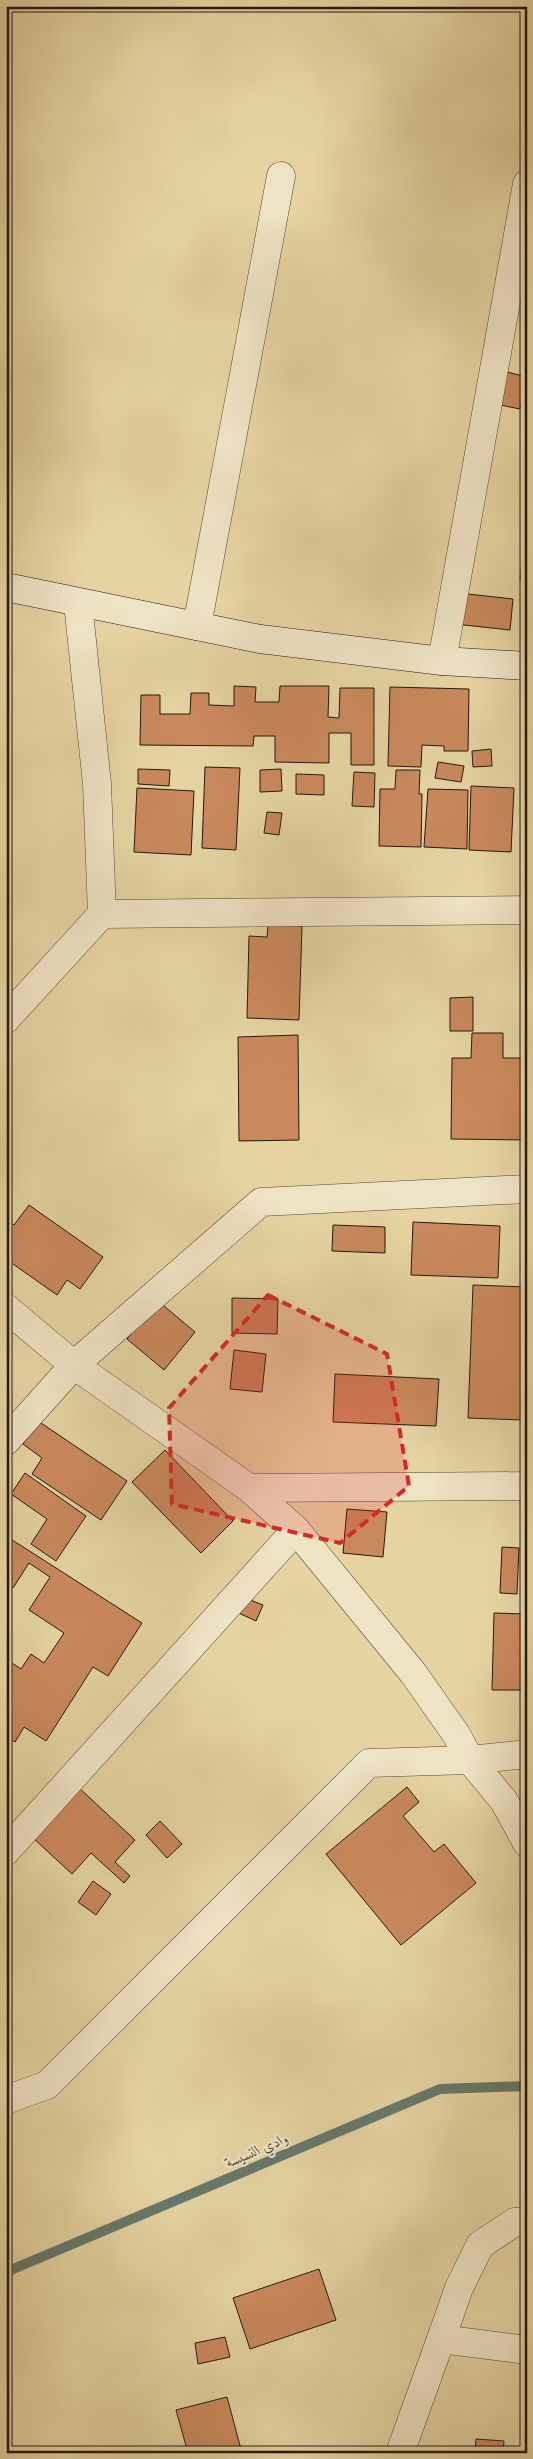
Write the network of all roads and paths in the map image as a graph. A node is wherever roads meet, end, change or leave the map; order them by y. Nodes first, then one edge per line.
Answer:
1 (281, 176) dead end
2 (527, 184) edge
3 (6, 587) edge
4 (78, 602) junction
5 (197, 626) junction
6 (442, 661) junction
7 (527, 666) edge
8 (527, 910) edge
9 (102, 914) junction
10 (6, 1019) edge
11 (527, 1189) edge
12 (6, 1308) edge
13 (74, 1365) junction
14 (6, 1441) edge
15 (527, 1486) edge
16 (249, 1488) junction
17 (296, 1530) junction
18 (527, 1754) edge
19 (470, 1760) junction
20 (527, 1843) edge
21 (6, 1851) edge
22 (6, 2100) edge
23 (527, 2221) edge
24 (441, 2339) junction
25 (527, 2350) edge
26 (400, 2453) edge

1 - 5 street
2 - 6 street
3 - 4 street
4 - 5 street
4 - 9 street
5 - 6 street
6 - 7 street
8 - 9 street
9 - 10 street
11 - 13 street
12 - 13 street
13 - 14 street
13 - 16 street
15 - 16 street
16 - 17 street
17 - 19 street
17 - 21 street
18 - 19 street
19 - 20 street
19 - 22 street
23 - 24 street
24 - 25 street
24 - 26 street

